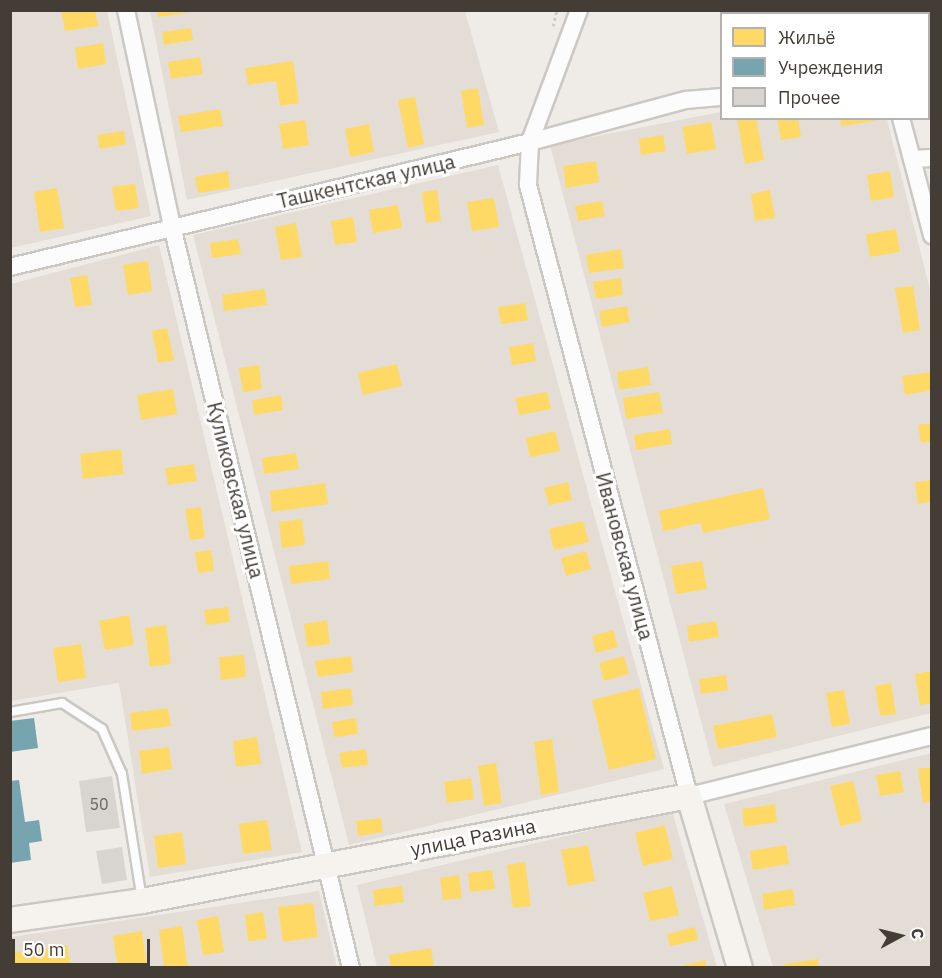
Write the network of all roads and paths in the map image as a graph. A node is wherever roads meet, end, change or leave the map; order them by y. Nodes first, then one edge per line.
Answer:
1 (126, 10) edge
2 (579, 10) edge
3 (720, 97) edge
4 (901, 120) edge
5 (530, 142) junction
6 (932, 158) edge
7 (912, 159) junction
8 (172, 226) junction
9 (932, 235) edge
10 (10, 267) edge
11 (10, 712) edge
12 (932, 736) edge
13 (689, 796) junction
14 (327, 865) junction
15 (142, 901) junction
16 (10, 920) edge
17 (351, 968) edge
18 (740, 968) edge

1 - 8 street, Куликовская улица
2 - 5 street, Ивановская улица
3 - 5 street, Ташкентская улица
4 - 7 street
5 - 8 street, Ташкентская улица
5 - 13 street, Ивановская улица
6 - 7 street
7 - 9 street
8 - 10 street, Ташкентская улица
8 - 14 street, Куликовская улица
11 - 15 lane
12 - 13 street, улица Разина
13 - 14 street, улица Разина
13 - 18 street, Ивановская улица
14 - 15 street, улица Разина
14 - 17 street, Куликовская улица
15 - 16 street, улица Разина

